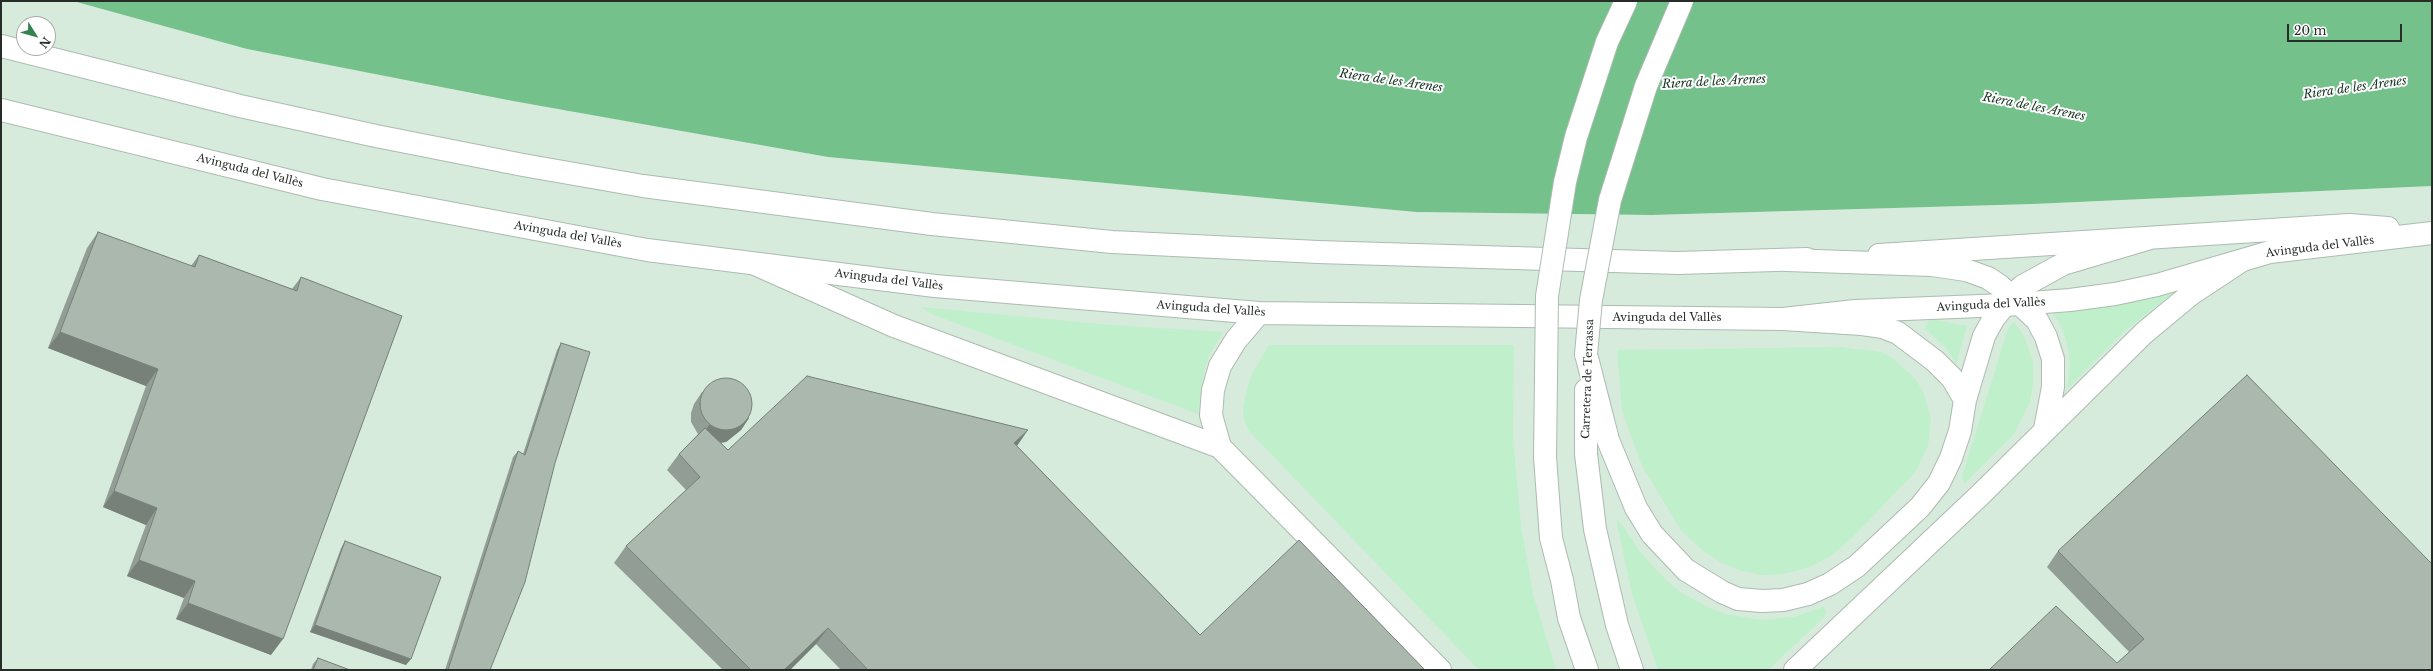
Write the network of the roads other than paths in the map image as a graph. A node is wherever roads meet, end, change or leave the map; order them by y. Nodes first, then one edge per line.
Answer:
1 (1626, 1) edge
2 (1682, 1) edge
3 (1, 46) edge
4 (1, 110) edge
5 (2432, 232) edge
6 (2147, 239) junction
7 (1787, 260) junction
8 (2241, 261) junction
9 (755, 264) junction
10 (2013, 302) junction
11 (1259, 313) junction
12 (1783, 319) junction
13 (1586, 354) junction
14 (1965, 400) junction
15 (2045, 428) junction
16 (1220, 446) junction
17 (1440, 670) edge
18 (1587, 670) edge
19 (1632, 670) edge
20 (1795, 670) edge

1 - 18 main road, bridge
2 - 13 main road, Carretera de Terrassa, bridge
3 - 7 main road, Avinguda del Vallès
4 - 9 main road, Avinguda del Vallès
5 - 6 main road, Avinguda del Vallès
5 - 8 main road, Avinguda del Vallès
6 - 7 main road, Avinguda del Vallès
6 - 10 main road
7 - 10 main road
8 - 10 main road, Avinguda del Vallès
8 - 15 main road
9 - 11 main road, Avinguda del Vallès
9 - 16 main road
10 - 12 main road, Avinguda del Vallès
10 - 14 main road
10 - 15 main road
11 - 12 main road, Avinguda del Vallès
11 - 16 main road
12 - 14 main road
13 - 14 main road
13 - 19 main road, Carretera de Terrassa
15 - 20 main road
16 - 17 main road

